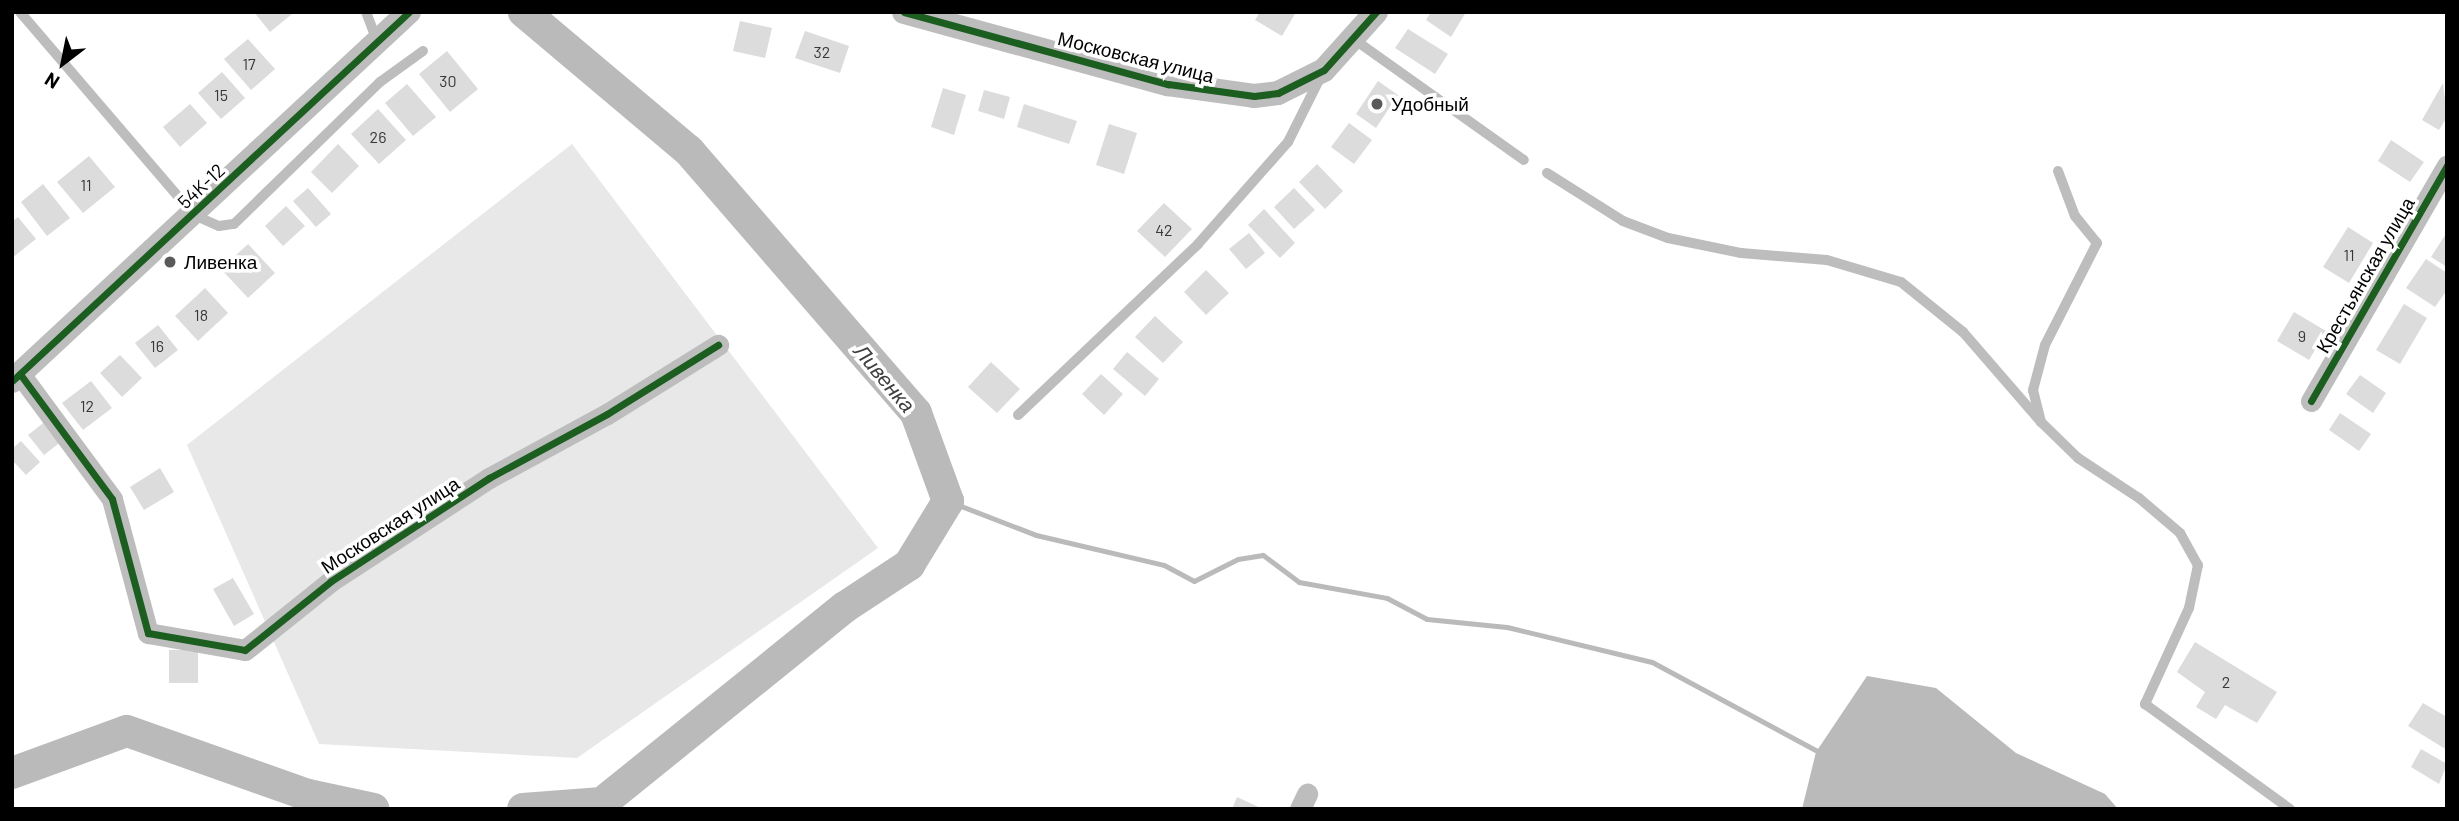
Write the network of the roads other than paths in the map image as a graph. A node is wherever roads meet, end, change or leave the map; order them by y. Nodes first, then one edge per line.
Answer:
1 (20, 12) edge
2 (366, 12) edge
3 (409, 12) edge
4 (904, 12) edge
5 (1376, 12) edge
6 (1355, 40) junction
7 (377, 41) junction
8 (423, 51) dead end
9 (1324, 71) junction
10 (1524, 160) dead end
11 (2447, 165) edge
12 (2057, 171) dead end
13 (1547, 173) dead end
14 (194, 215) junction
15 (718, 345) dead end
16 (16, 378) edge
17 (2311, 401) dead end
18 (1018, 415) dead end
19 (2041, 422) junction
20 (2290, 809) edge

1 - 14 lane
2 - 7 lane
3 - 7 street, 54K-12
4 - 9 street, Московская улица
5 - 6 street, Московская улица
6 - 9 street, Московская улица
6 - 10 lane
7 - 14 street, 54K-12
8 - 14 lane
9 - 18 lane, Московская улица
11 - 17 street, Крестьянская улица
12 - 19 lane
13 - 19 lane
14 - 16 street, 54K-12
15 - 16 street, Московская улица
19 - 20 lane

